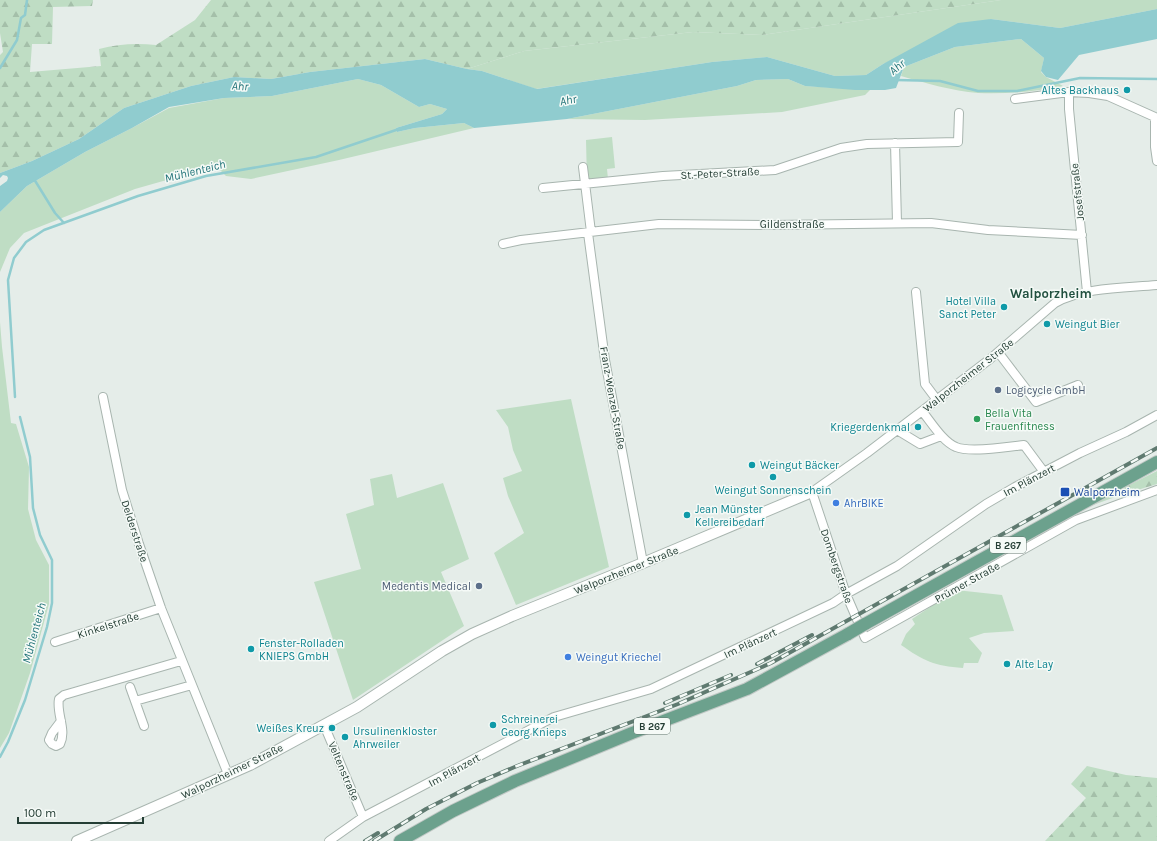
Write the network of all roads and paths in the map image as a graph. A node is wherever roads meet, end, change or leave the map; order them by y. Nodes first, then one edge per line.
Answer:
1 (1069, 95) junction
2 (1014, 99) dead end
3 (959, 114) dead end
4 (1156, 118) edge
5 (895, 143) junction
6 (1157, 160) edge
7 (583, 167) dead end
8 (585, 184) junction
9 (543, 188) dead end
10 (897, 223) junction
11 (590, 233) junction
12 (1082, 235) junction
13 (503, 244) dead end
14 (1157, 285) edge
15 (916, 292) dead end
16 (1087, 292) junction
17 (998, 352) junction
18 (1078, 385) dead end
19 (103, 397) dead end
20 (937, 400) junction
21 (922, 411) junction
22 (1157, 415) edge
23 (897, 430) junction
24 (941, 436) junction
25 (1153, 464) edge
26 (1044, 472) junction
27 (1157, 490) edge
28 (812, 492) junction
29 (643, 563) junction
30 (846, 594) junction
31 (161, 608) junction
32 (865, 638) joint
33 (55, 642) dead end
34 (181, 661) junction
35 (192, 685) junction
36 (130, 687) dead end
37 (135, 701) junction
38 (61, 721) dead end
39 (324, 725) junction
40 (144, 726) dead end
41 (228, 774) junction
42 (363, 817) junction
43 (90, 838) edge
44 (77, 841) edge
45 (329, 841) edge
46 (400, 841) edge

1 - 2 street
1 - 4 street
1 - 12 street, Josefstraße
3 - 5 street, St.-Peter-Straße
4 - 6 street
5 - 8 street, St.-Peter-Straße
5 - 10 street
7 - 8 street, Franz-Wenzel-Straße
8 - 9 street, St.-Peter-Straße
8 - 11 street, Franz-Wenzel-Straße
10 - 11 street, Gildenstraße
10 - 12 street, Gildenstraße
11 - 13 street, Gildenstraße
11 - 29 street, Franz-Wenzel-Straße
12 - 16 street, Josefstraße
14 - 16 street, Walporzheimer Straße
15 - 20 street
16 - 17 street, Walporzheimer Straße
17 - 18 street
17 - 20 street, Walporzheimer Straße
19 - 31 street, Delderstraße
20 - 21 street, Walporzheimer Straße
21 - 23 street, Walporzheimer Straße
21 - 24 street
22 - 26 street, Im Plänzert
23 - 24 street
23 - 28 street, Walporzheimer Straße
24 - 26 street
25 - 46 main road, B 267, bridge
26 - 30 street, Im Plänzert
27 - 32 street, Prümer Straße
28 - 29 street, Walporzheimer Straße
28 - 30 street, Dombergstraße
29 - 39 street, Walporzheimer Straße
30 - 32 street, Dombergstraße
30 - 42 street, Im Plänzert
31 - 33 street, Kinkelstraße
31 - 34 street, Delderstraße
34 - 35 street, Delderstraße
34 - 38 street
35 - 37 street
35 - 41 street, Delderstraße
36 - 37 street
37 - 40 street
39 - 41 street, Walporzheimer Straße
39 - 42 street, Veltenstraße
41 - 43 street, Walporzheimer Straße
42 - 45 street, Im Plänzert
43 - 44 street, Walporzheimer Straße

